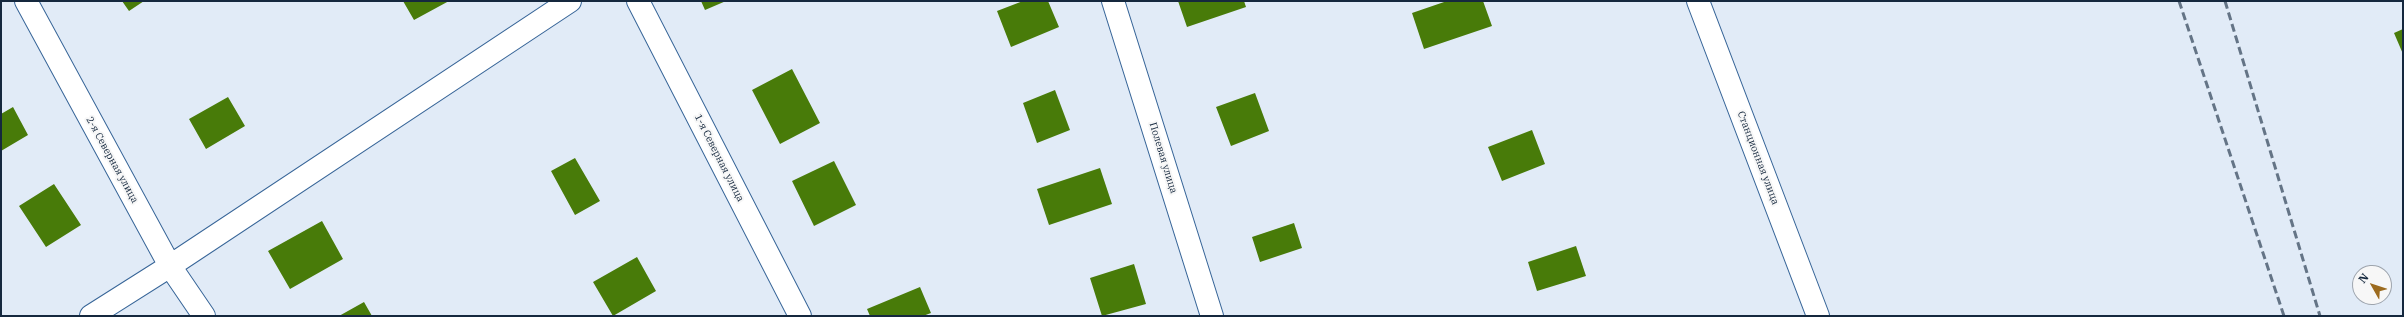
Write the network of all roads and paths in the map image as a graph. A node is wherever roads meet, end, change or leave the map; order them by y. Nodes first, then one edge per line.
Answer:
1 (26, 1) edge
2 (570, 1) edge
3 (638, 1) edge
4 (1113, 1) edge
5 (1698, 1) edge
6 (170, 266) junction
7 (90, 316) edge
8 (204, 316) edge
9 (800, 316) edge
10 (1212, 316) edge
11 (1818, 316) edge

1 - 6 street, 2-я Северная улица
2 - 6 street
3 - 9 street, 1-я Северная улица
4 - 10 street, Полевая улица
5 - 11 street, Станционная улица
6 - 7 street
6 - 8 street, 2-я Северная улица

